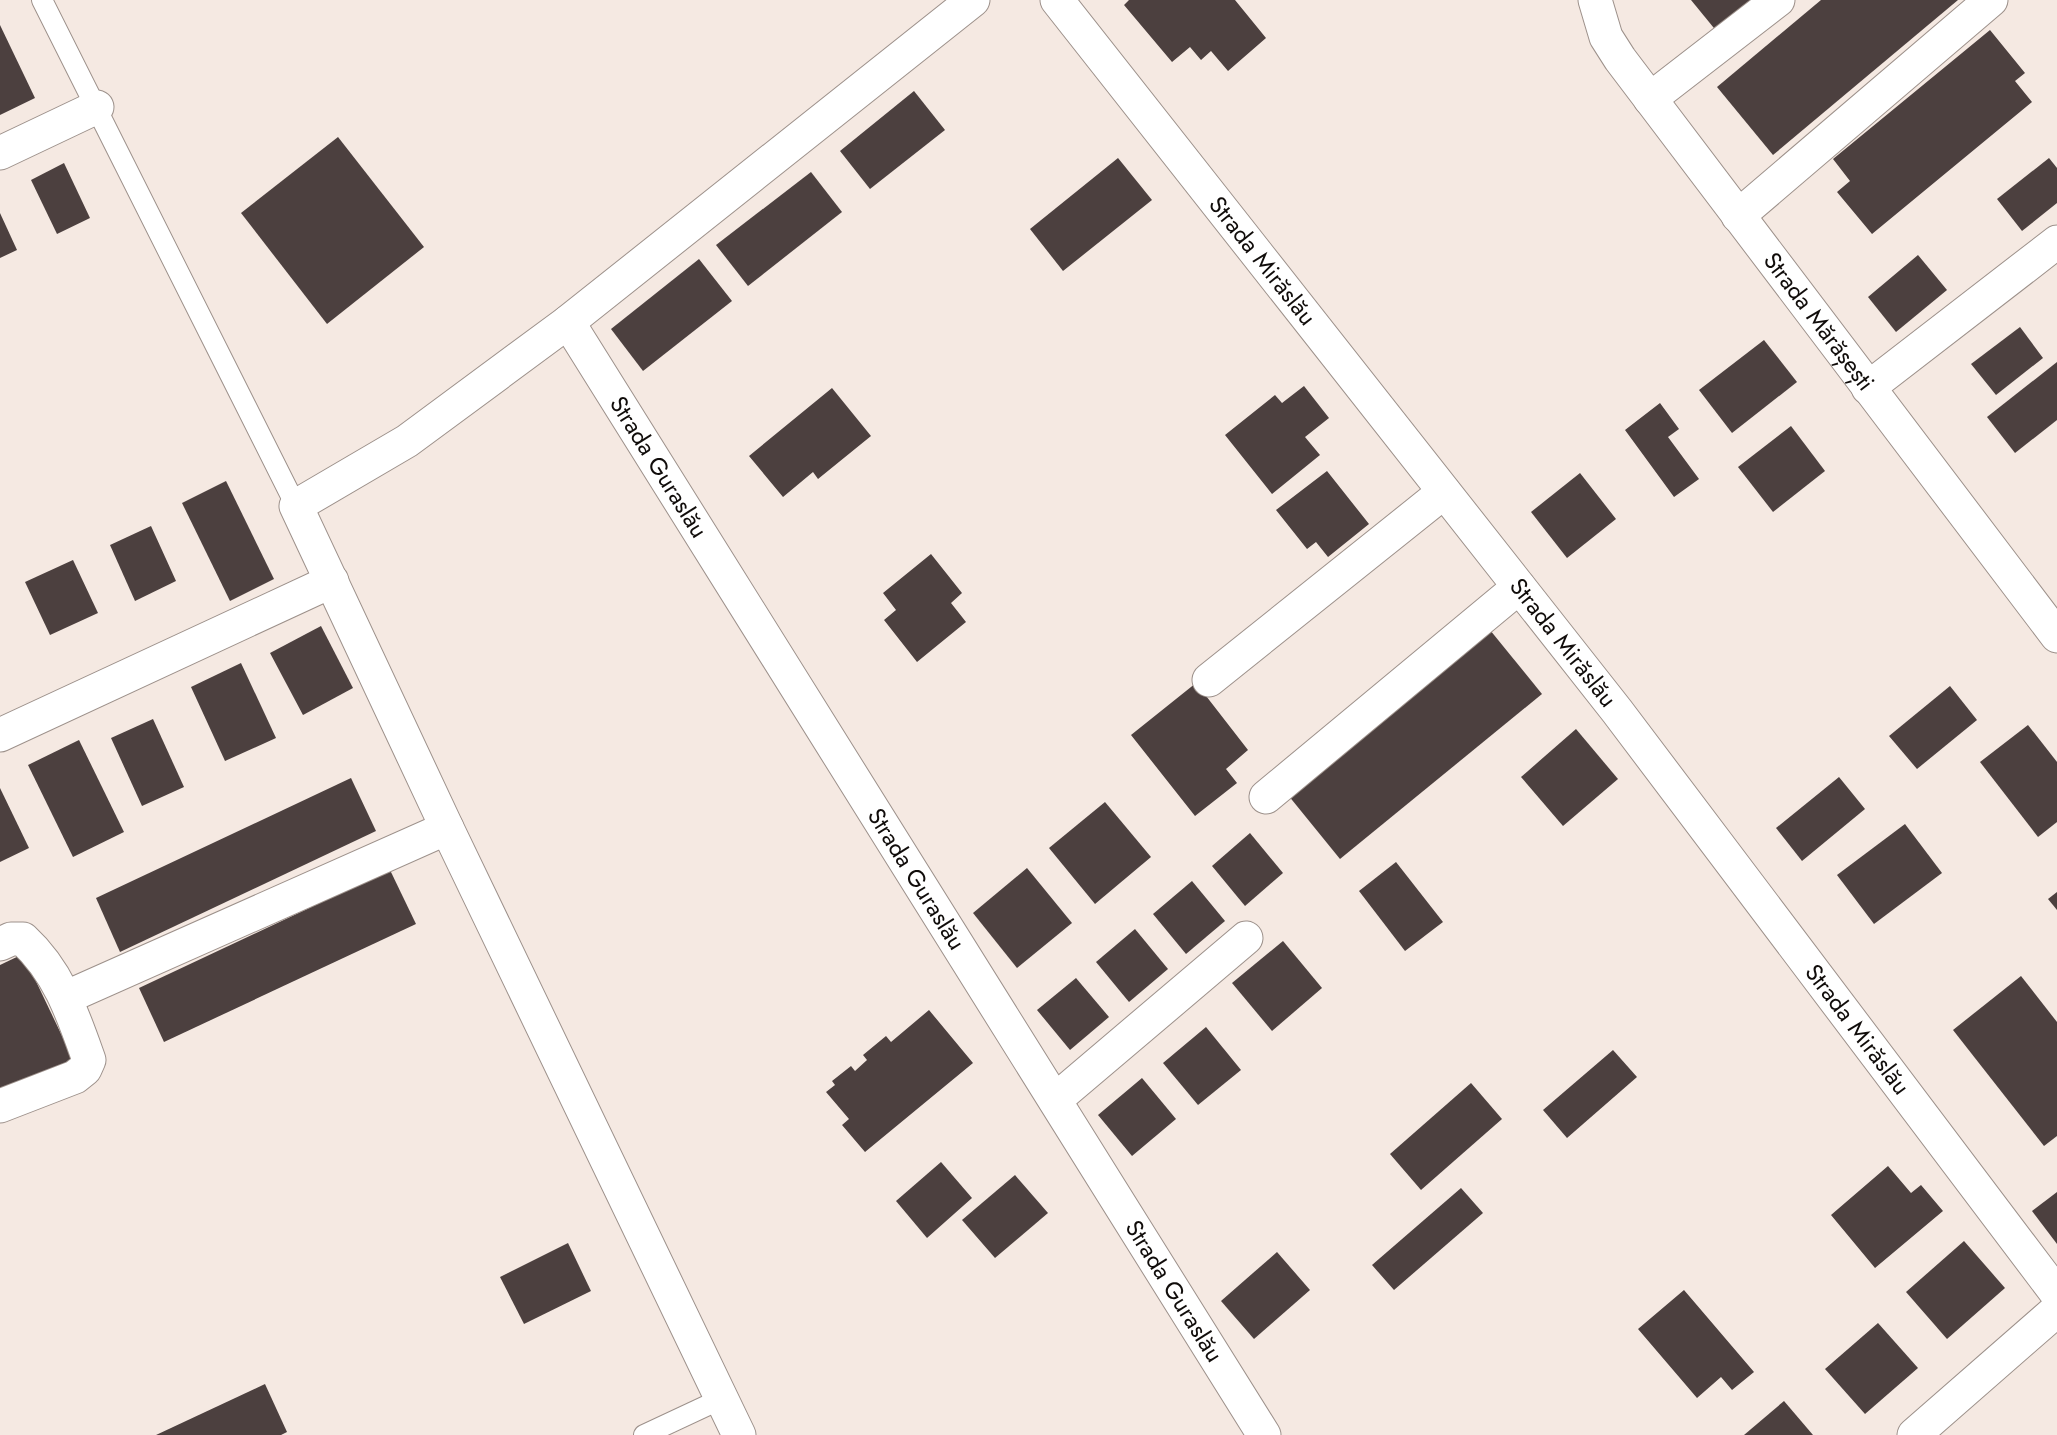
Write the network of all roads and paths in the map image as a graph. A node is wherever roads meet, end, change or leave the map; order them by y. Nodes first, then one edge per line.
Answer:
1 (42, 0) edge
2 (973, 0) edge
3 (1057, 0) edge
4 (1595, 0) edge
5 (1778, 0) edge
6 (1991, 0) edge
7 (1650, 99) junction
8 (97, 107) junction
9 (0, 153) edge
10 (1738, 216) junction
11 (2057, 242) edge
12 (568, 322) junction
13 (1868, 388) junction
14 (1444, 492) junction
15 (296, 506) junction
16 (332, 581) junction
17 (1519, 586) junction
18 (2057, 636) edge
19 (1209, 680) dead end
20 (0, 735) edge
21 (1266, 797) dead end
22 (447, 828) junction
23 (1246, 938) dead end
24 (0, 944) edge
25 (67, 997) junction
26 (1055, 1100) junction
27 (0, 1106) edge
28 (2057, 1294) edge
29 (2057, 1310) edge
30 (722, 1399) junction
31 (644, 1435) edge
32 (739, 1435) edge
33 (1264, 1435) edge
34 (1914, 1435) edge

1 - 8 lane
2 - 12 street
3 - 14 street, Strada Mirăslău
4 - 7 street, Strada Mărășești
5 - 7 street
6 - 10 street
7 - 10 street, Strada Mărășești
8 - 9 street
8 - 15 lane
10 - 13 street, Strada Mărășești
11 - 13 street
12 - 15 street
12 - 26 street, Strada Guraslău
13 - 18 street, Strada Mărășești
14 - 17 street, Strada Mirăslău
14 - 19 street
15 - 16 street
16 - 20 street
16 - 22 street
17 - 21 street
17 - 28 street, Strada Mirăslău
22 - 25 street
22 - 30 street
23 - 26 street
24 - 25 street
25 - 27 street
26 - 33 street, Strada Guraslău
29 - 34 street
30 - 31 lane
30 - 32 street

